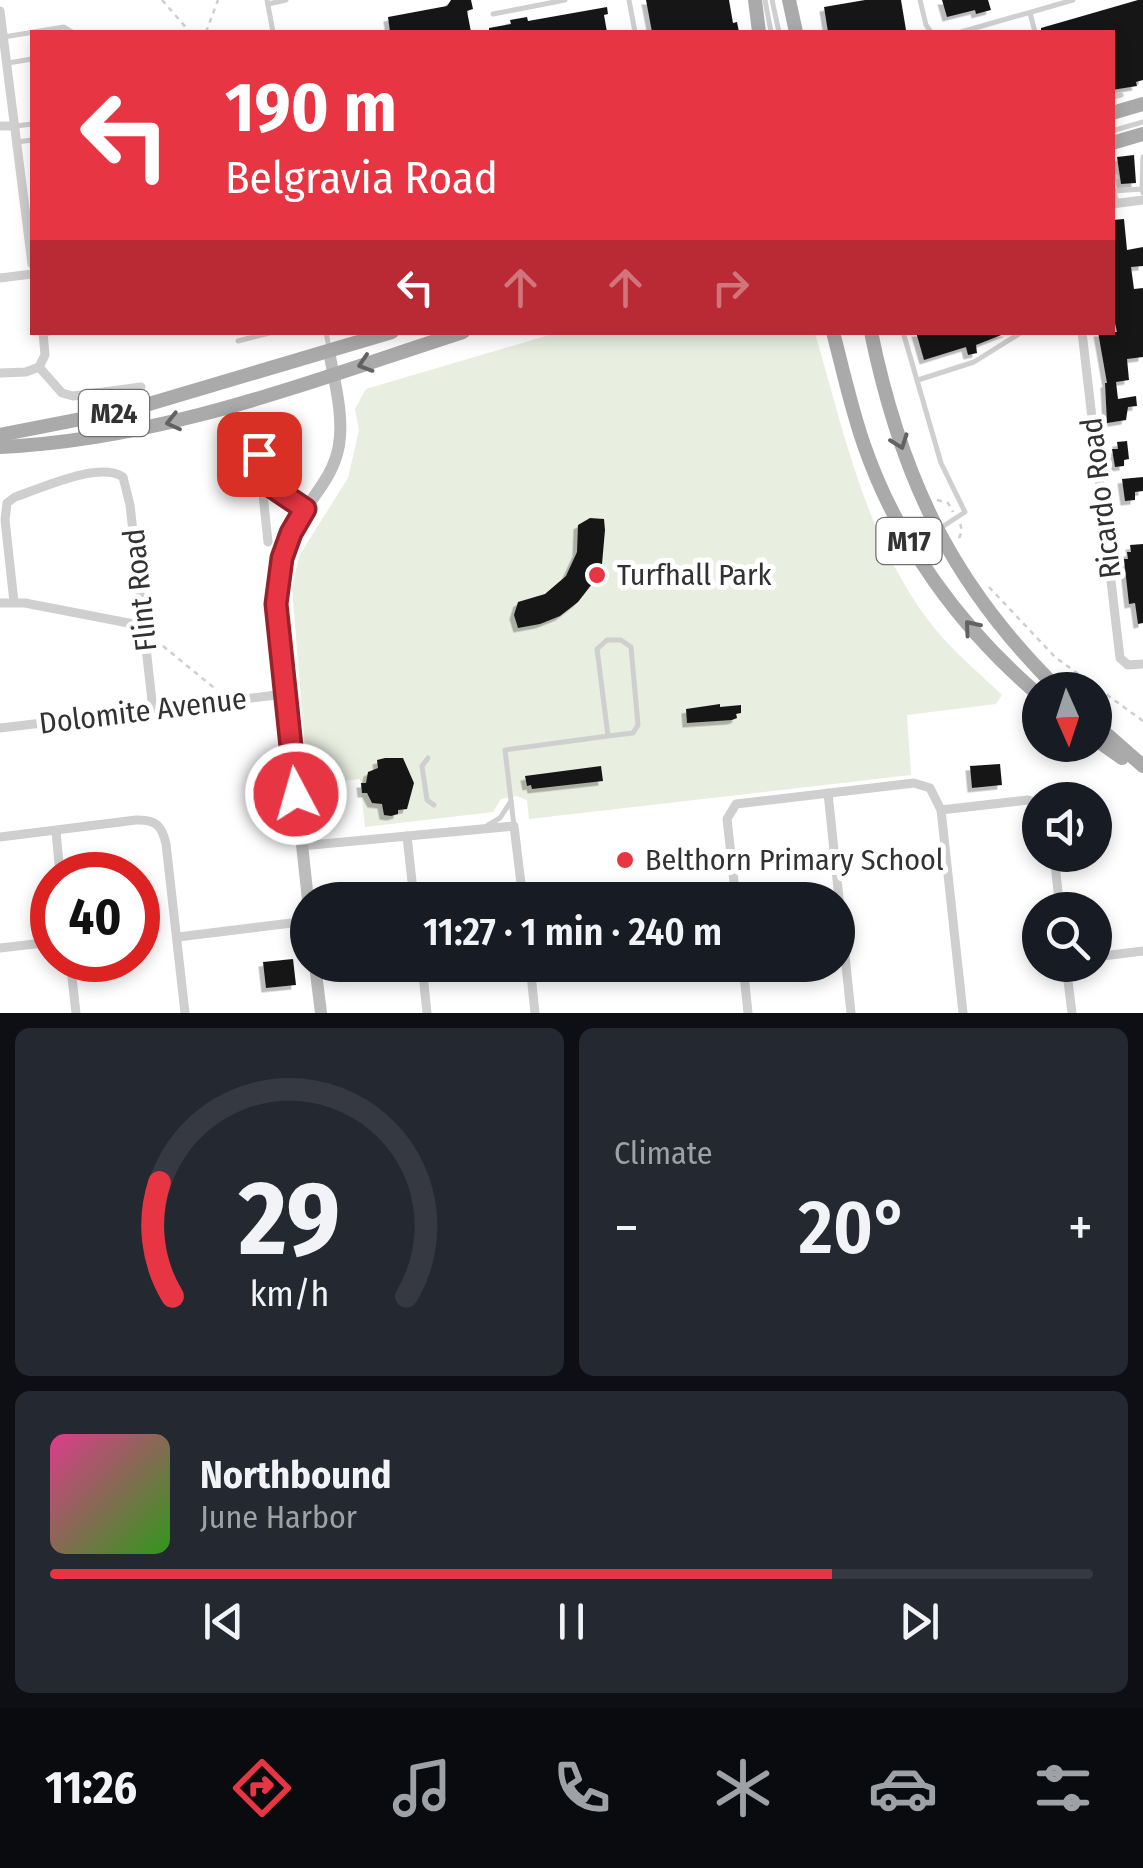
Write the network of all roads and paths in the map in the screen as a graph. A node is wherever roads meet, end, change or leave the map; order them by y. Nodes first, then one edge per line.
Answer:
1 (162, 0) edge
2 (218, 0) edge
3 (286, 0) edge
4 (565, 0) edge
5 (629, 0) edge
6 (754, 0) edge
7 (769, 0) edge
8 (789, 0) edge
9 (920, 0) edge
10 (1073, 0) edge
11 (267, 2) edge
12 (0, 11) edge
13 (1030, 12) junction
14 (493, 14) dead end
15 (188, 30) edge
16 (207, 30) edge
17 (273, 30) edge
18 (635, 30) edge
19 (759, 30) edge
20 (770, 30) edge
21 (778, 30) edge
22 (796, 30) edge
23 (930, 30) edge
24 (968, 30) edge
25 (1035, 30) edge
26 (30, 33) edge
27 (4, 37) junction
28 (30, 59) edge
29 (8, 63) junction
30 (1121, 94) dead end
31 (1115, 96) edge
32 (1143, 104) edge
33 (1115, 111) edge
34 (1143, 122) edge
35 (30, 124) edge
36 (0, 126) edge
37 (15, 126) junction
38 (1115, 130) edge
39 (1143, 134) edge
40 (30, 140) edge
41 (17, 142) junction
42 (1115, 142) edge
43 (1143, 157) edge
44 (1115, 189) edge
45 (1143, 194) edge
46 (1115, 204) edge
47 (30, 218) edge
48 (30, 274) edge
49 (0, 278) edge
50 (46, 335) edge
51 (260, 335) edge
52 (327, 335) edge
53 (382, 335) edge
54 (454, 335) edge
55 (833, 335) edge
56 (871, 335) edge
57 (905, 335) edge
58 (1017, 335) edge
59 (1082, 335) edge
60 (238, 340) dead end
61 (330, 351) junction
62 (39, 367) junction
63 (0, 372) edge
64 (333, 374) junction
65 (918, 380) junction
66 (142, 387) dead end
67 (256, 428) dead end
68 (0, 435) edge
69 (0, 447) edge
70 (262, 480) junction
71 (934, 496) dead end
72 (305, 509) junction
73 (957, 518) junction
74 (937, 530) junction
75 (268, 542) dead end
76 (960, 546) dead end
77 (987, 585) dead end
78 (14, 602) junction
79 (0, 604) edge
80 (144, 626) junction
81 (163, 646) dead end
82 (1143, 664) edge
83 (1042, 672) edge
84 (1022, 678) edge
85 (285, 694) junction
86 (217, 696) dead end
87 (153, 710) junction
88 (1143, 721) edge
89 (0, 728) edge
90 (608, 736) junction
91 (1112, 740) edge
92 (1112, 750) edge
93 (428, 758) dead end
94 (1143, 769) edge
95 (828, 794) junction
96 (511, 800) junction
97 (1022, 801) edge
98 (434, 805) dead end
99 (940, 810) junction
100 (514, 826) junction
101 (481, 830) junction
102 (56, 831) junction
103 (0, 836) edge
104 (407, 836) junction
105 (301, 846) junction
106 (58, 852) edge
107 (306, 882) edge
108 (412, 882) edge
109 (521, 882) edge
110 (734, 882) edge
111 (290, 923) edge
112 (178, 936) junction
113 (30, 945) edge
114 (0, 948) edge
115 (1143, 951) edge
116 (1112, 954) edge
117 (72, 982) edge
118 (317, 982) edge
119 (424, 982) edge
120 (532, 982) edge
121 (745, 982) edge
122 (1068, 982) edge
123 (76, 1013) edge
124 (185, 1013) edge
125 (321, 1013) edge
126 (427, 1013) edge
127 (535, 1013) edge
128 (748, 1013) edge
129 (851, 1013) edge
130 (963, 1013) edge
131 (1072, 1013) edge

1 - 15 path
2 - 16 path
3 - 11 lane
4 - 14 lane
5 - 18 lane
6 - 19 main road
7 - 20 lane
7 - 21 lane
8 - 22 main road
9 - 23 lane
10 - 13 lane
11 - 17 lane
12 - 27 street
13 - 24 lane
13 - 25 lane
26 - 27 lane
27 - 29 street
28 - 29 lane
29 - 37 street
30 - 31 lane
32 - 33 main road
34 - 38 lane
35 - 37 lane
36 - 37 street
37 - 41 street
39 - 42 main road
40 - 41 lane
41 - 47 street
43 - 45 lane
44 - 45 lane
45 - 46 street
48 - 49 street
50 - 62 street
51 - 60 lane
52 - 61 lane
53 - 61 main road, M24
54 -> 64 main road, M24
84 -> 55 main road, M17
56 -> 74 main road, M17
57 - 65 lane
58 - 65 lane
59 - 82 street, Ricardo Road
61 - 64 street
61 - 68 main road, M24
62 - 63 street
62 - 66 street
64 -> 69 main road, M24
64 - 72 street
65 - 73 lane
67 - 70 street
70 - 72 street
70 - 75 street
71 - 73 path
72 - 85 street
73 - 74 lane
73 - 76 path
74 - 83 main road, M17
77 - 88 path
78 - 79 street
78 - 80 street
78 - 80 street, Flint Road
80 - 87 street, Flint Road
81 - 86 path
85 - 87 street, Dolomite Avenue
85 - 105 street
87 - 89 street, Dolomite Avenue
90 - 90 lane
90 - 96 lane
91 - 94 main road
92 - 94 main road
93 - 98 lane
95 - 99 street
95 - 110 street
95 - 129 street
96 - 100 lane
96 - 101 lane
97 - 99 street
99 - 130 street
100 - 101 street
100 - 109 street
101 - 104 street
102 - 103 street
102 - 106 street
102 - 112 street
104 - 105 street
104 - 108 street
105 - 107 street
111 - 112 street
112 - 124 street
113 - 114 street
115 - 116 street
117 - 123 street
118 - 125 street
119 - 126 street
120 - 127 street
121 - 128 street
122 - 131 street

